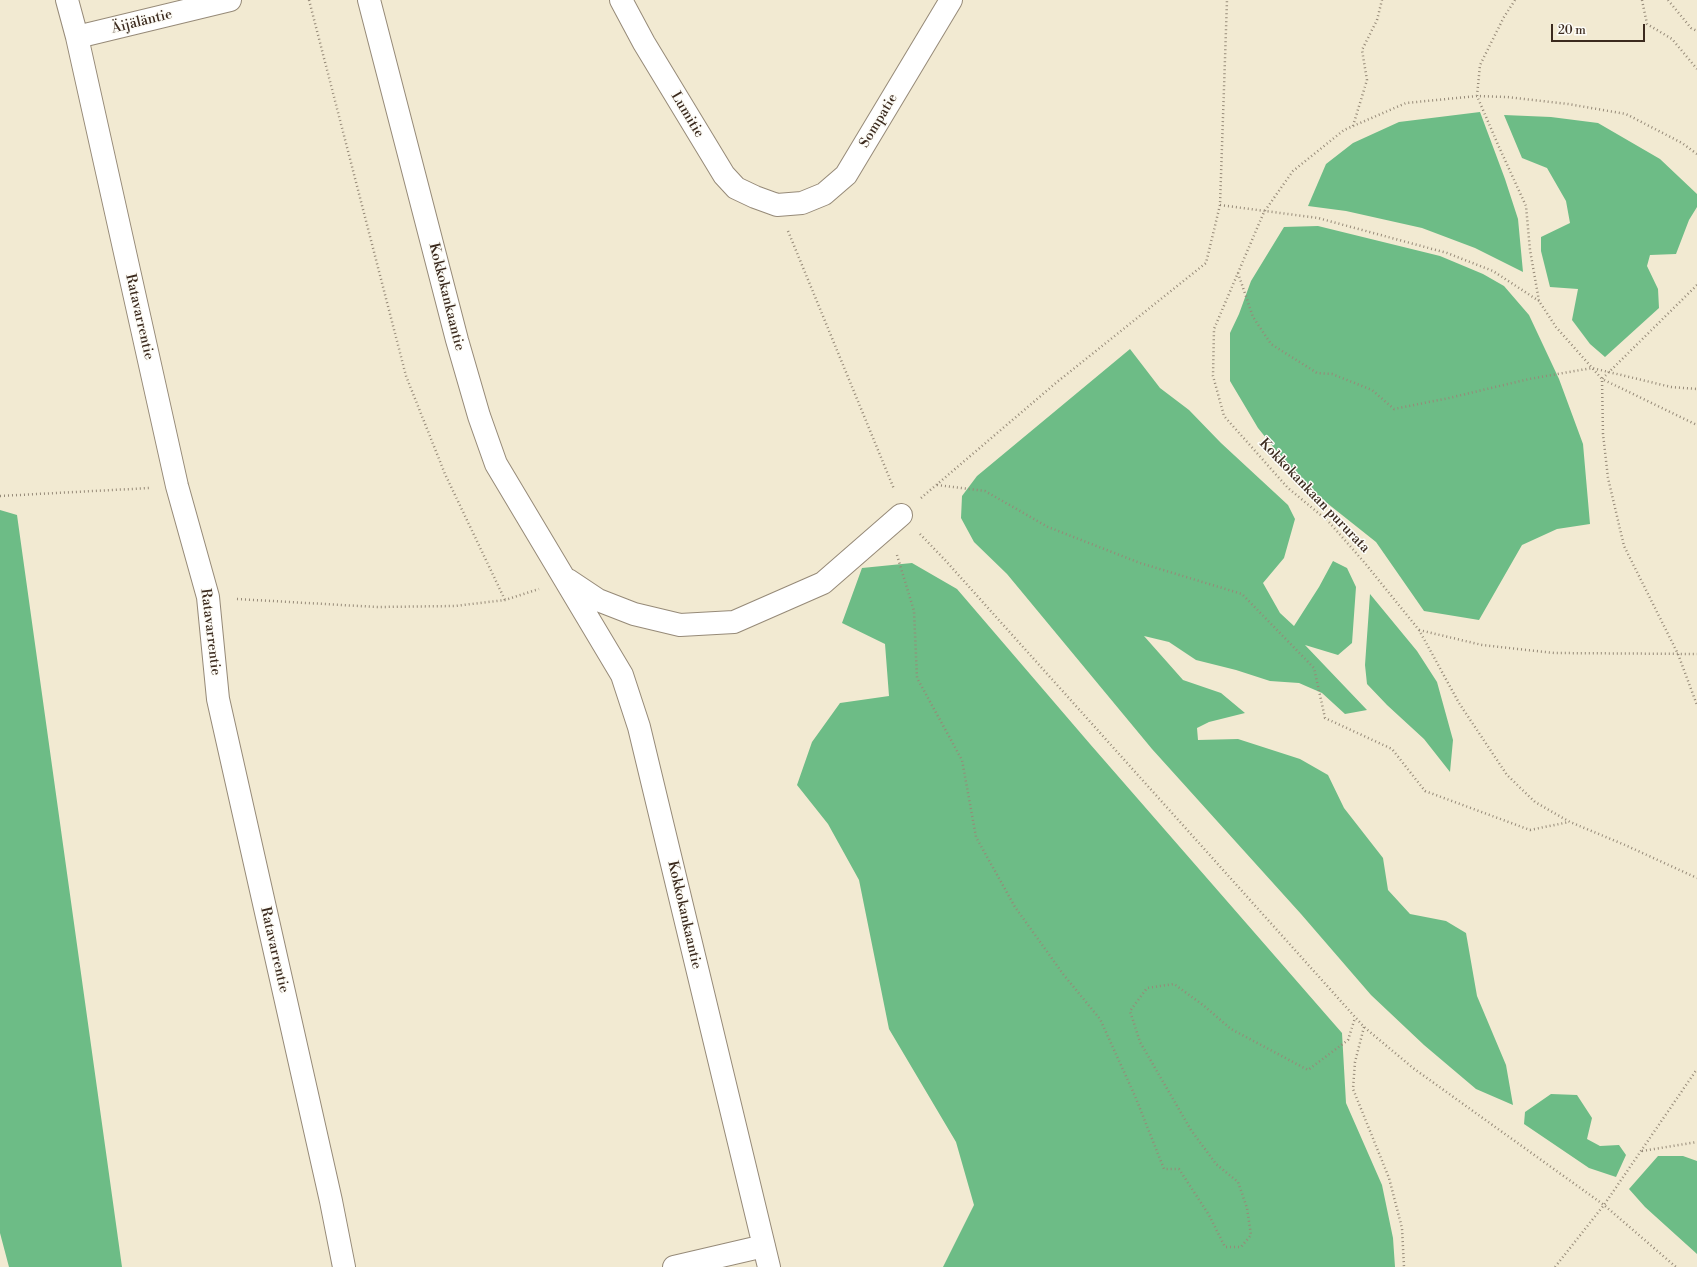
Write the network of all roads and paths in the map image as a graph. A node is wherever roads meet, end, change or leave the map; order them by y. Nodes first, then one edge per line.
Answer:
1 (67, 0) edge
2 (230, 0) edge
3 (309, 0) edge
4 (369, 0) edge
5 (621, 0) edge
6 (951, 0) edge
7 (1227, 0) edge
8 (1382, 0) edge
9 (1515, 0) edge
10 (1642, 0) edge
11 (1668, 0) edge
12 (1697, 30) edge
13 (77, 38) junction
14 (1697, 69) edge
15 (1478, 96) junction
16 (1353, 126) junction
17 (1697, 154) edge
18 (777, 205) junction
19 (1220, 205) junction
20 (1264, 212) junction
21 (1238, 272) junction
22 (1697, 285) edge
23 (1539, 301) junction
24 (1592, 368) junction
25 (1609, 372) junction
26 (1602, 380) junction
27 (1697, 389) edge
28 (1697, 425) edge
29 (937, 484) junction
30 (177, 486) junction
31 (0, 496) edge
32 (901, 515) junction
33 (564, 578) junction
34 (208, 598) junction
35 (505, 600) junction
36 (1419, 630) junction
37 (1678, 654) junction
38 (1697, 654) edge
39 (1697, 705) edge
40 (1570, 822) junction
41 (1696, 877) edge
42 (1355, 1018) junction
43 (1364, 1027) junction
44 (1697, 1069) edge
45 (1697, 1142) edge
46 (1641, 1151) junction
47 (1604, 1205) junction
48 (766, 1257) edge
49 (344, 1267) edge
50 (674, 1267) edge
51 (1404, 1267) edge
52 (1555, 1267) edge
53 (1672, 1267) edge
54 (1676, 1267) edge

1 - 13 street, Ratavarrentie
2 - 13 street, Äijäläntie
3 - 35 path
4 - 33 street, Kokkokankaantie
5 - 18 street, Lumitie
6 - 18 street, Sompatie
7 - 19 path
8 - 16 path
9 - 15 path
10 - 14 path
11 - 12 path
13 - 30 street, Ratavarrentie
15 - 16 path, Kokkokankaan pururata
15 - 17 path, Kokkokankaan pururata
15 - 23 path
16 - 20 path, Kokkokankaan pururata
18 - 32 path
19 - 20 path
19 - 29 path
20 - 21 path, Kokkokankaan pururata
20 - 23 path
21 - 24 path
21 - 36 path, Kokkokankaan pururata
22 - 25 path
23 - 24 path
24 - 25 path
24 - 26 path
25 - 26 path
25 - 27 path
26 - 28 path
26 - 37 path
29 - 32 path
29 - 40 path
30 - 31 path
30 - 34 street, Ratavarrentie
32 - 33 street, Kokkokankaantie
32 - 42 path
32 - 42 path
33 - 35 path
33 - 48 street, Kokkokankaantie
34 - 35 path
34 - 49 street, Ratavarrentie
36 - 37 path
36 - 40 path, Kokkokankaan pururata
37 - 38 path
37 - 39 path
40 - 41 path, Kokkokankaan pururata
42 - 43 path
43 - 47 path
43 - 51 path
44 - 46 path
45 - 46 path
46 - 47 path
47 - 52 path
47 - 54 path
48 - 50 street
53 - 54 path

